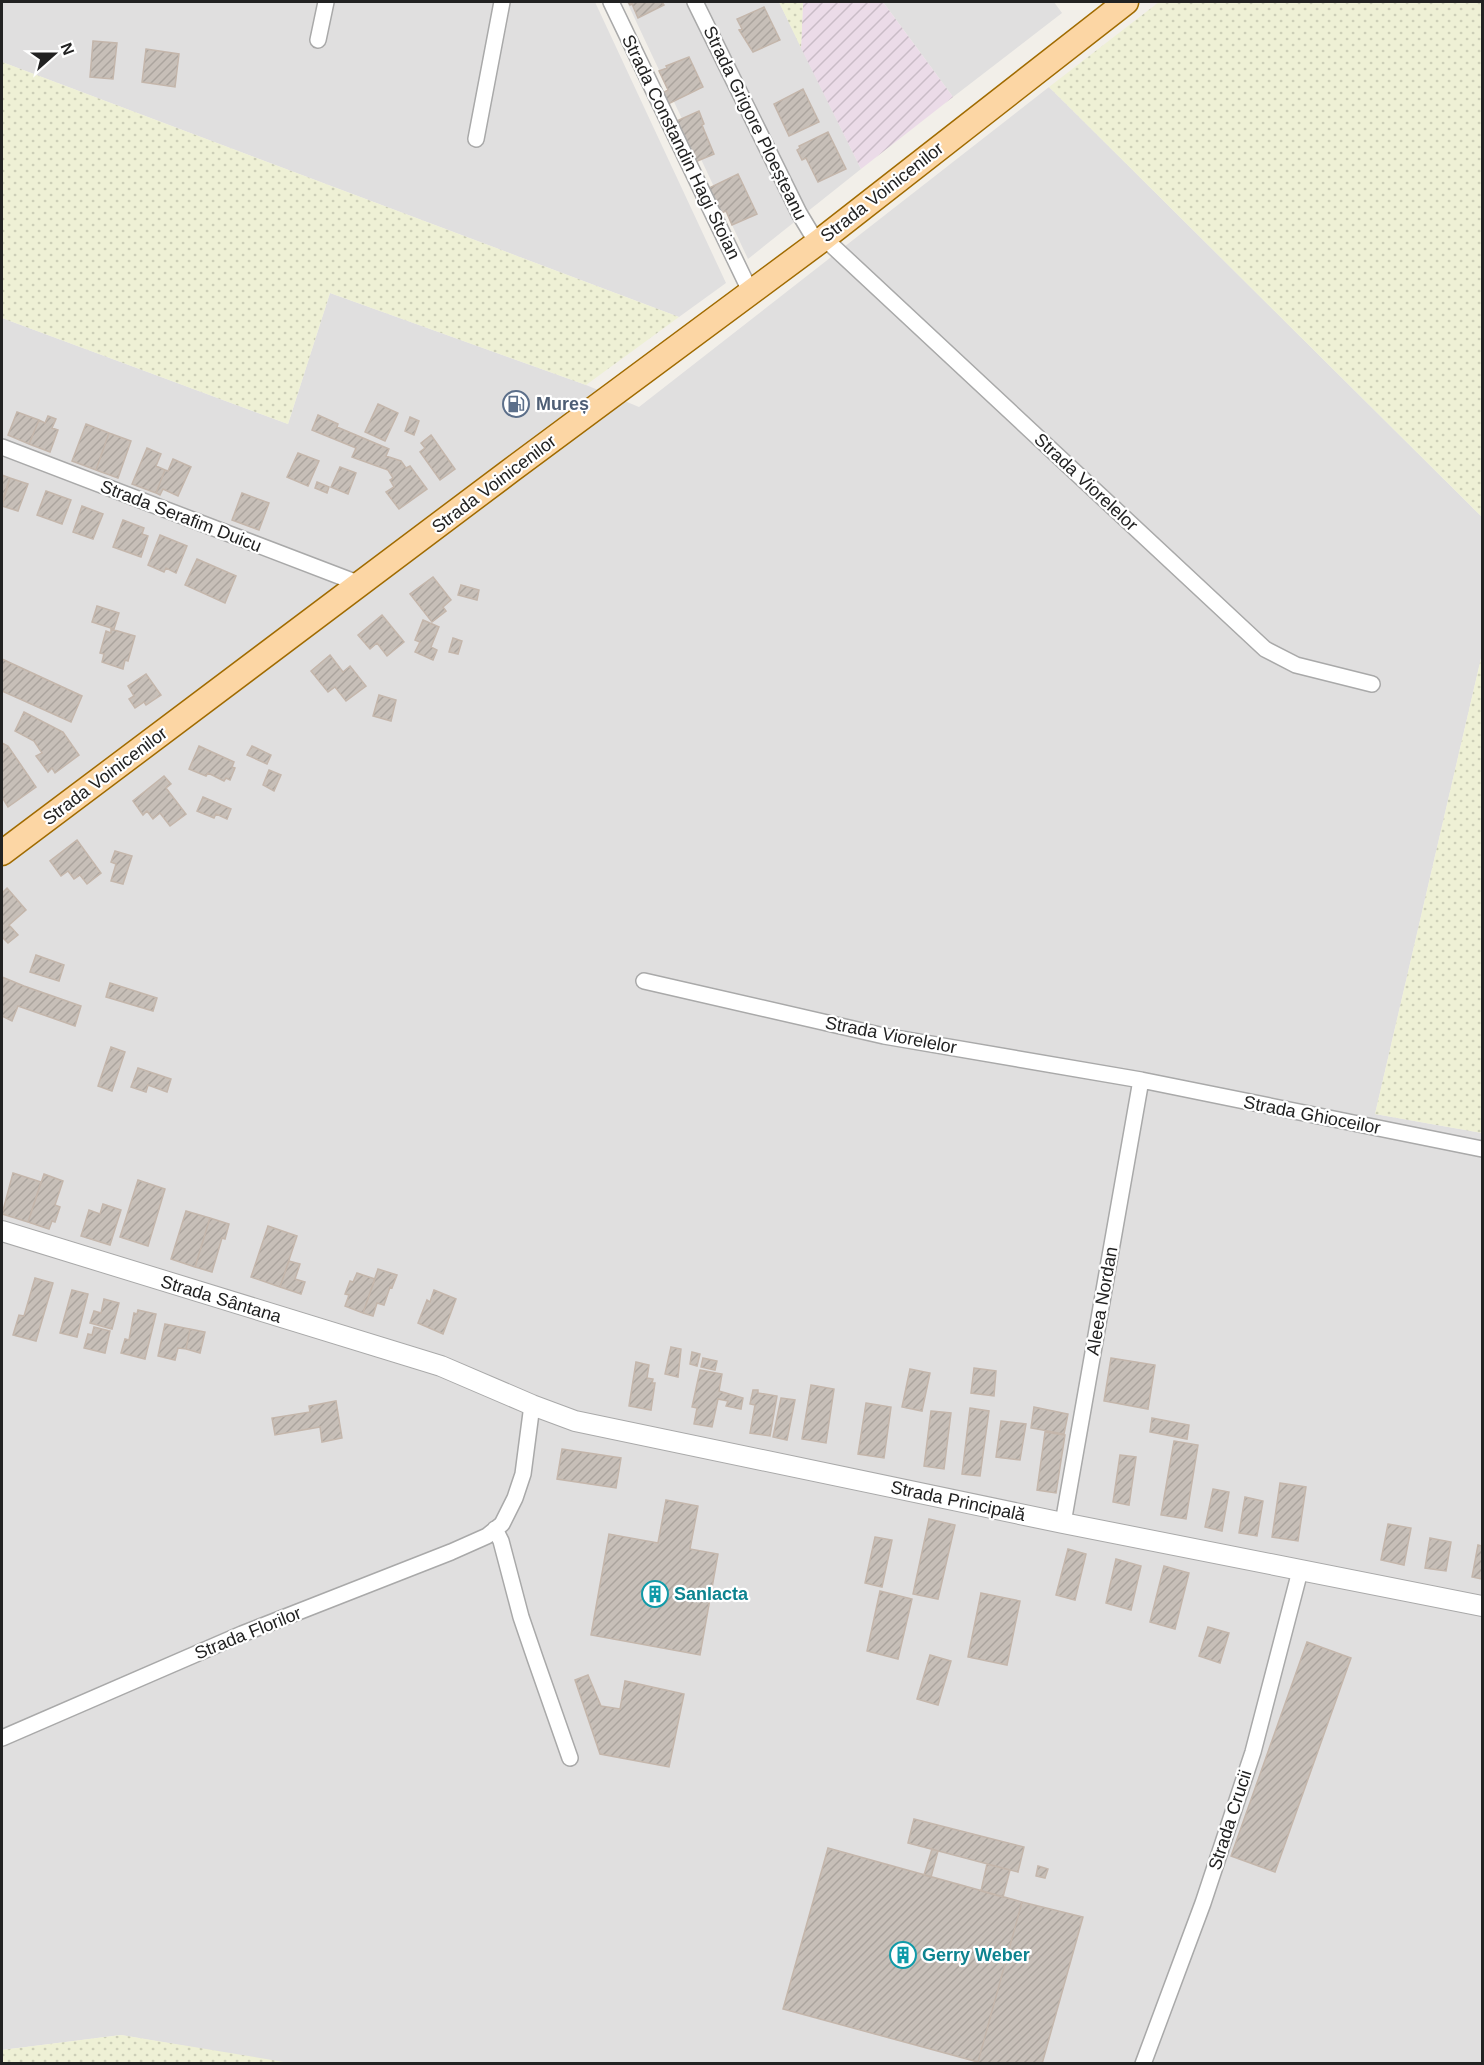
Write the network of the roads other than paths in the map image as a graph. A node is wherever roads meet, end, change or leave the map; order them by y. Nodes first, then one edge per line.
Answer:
1 (326, 2) edge
2 (502, 2) edge
3 (611, 2) edge
4 (695, 2) edge
5 (1126, 2) edge
6 (318, 40) dead end
7 (476, 139) dead end
8 (820, 241) junction
9 (751, 292) junction
10 (2, 447) edge
11 (360, 584) junction
12 (1372, 684) dead end
13 (2, 853) edge
14 (644, 981) dead end
15 (1141, 1080) junction
16 (1482, 1149) edge
17 (2, 1232) edge
18 (441, 1366) joint
19 (532, 1405) junction
20 (1063, 1523) junction
21 (495, 1529) junction
22 (1300, 1571) junction
23 (1482, 1606) edge
24 (2, 1738) edge
25 (570, 1758) dead end
26 (1143, 2064) edge

1 - 6 street
2 - 7 street
3 - 9 street, Strada Constandin Hagi Stoian
4 - 8 street, Strada Grigore Ploeșteanu
5 - 8 main road, Strada Voinicenilor
8 - 9 main road, Strada Voinicenilor
8 - 12 street, Strada Viorelelor
9 - 11 main road, Strada Voinicenilor
10 - 11 street, Strada Serafim Duicu
11 - 13 main road, Strada Voinicenilor
14 - 15 street, Strada Viorelelor
15 - 16 street, Strada Ghioceilor
15 - 20 street, Aleea Nordan
17 - 18 street, Strada Sântana
18 - 19 street, Strada Principală
19 - 20 street, Strada Principală
19 - 21 street, Strada Florilor
20 - 22 street, Strada Principală
21 - 24 street, Strada Florilor
21 - 25 street
22 - 23 street, Strada Principală
22 - 26 street, Strada Crucii

